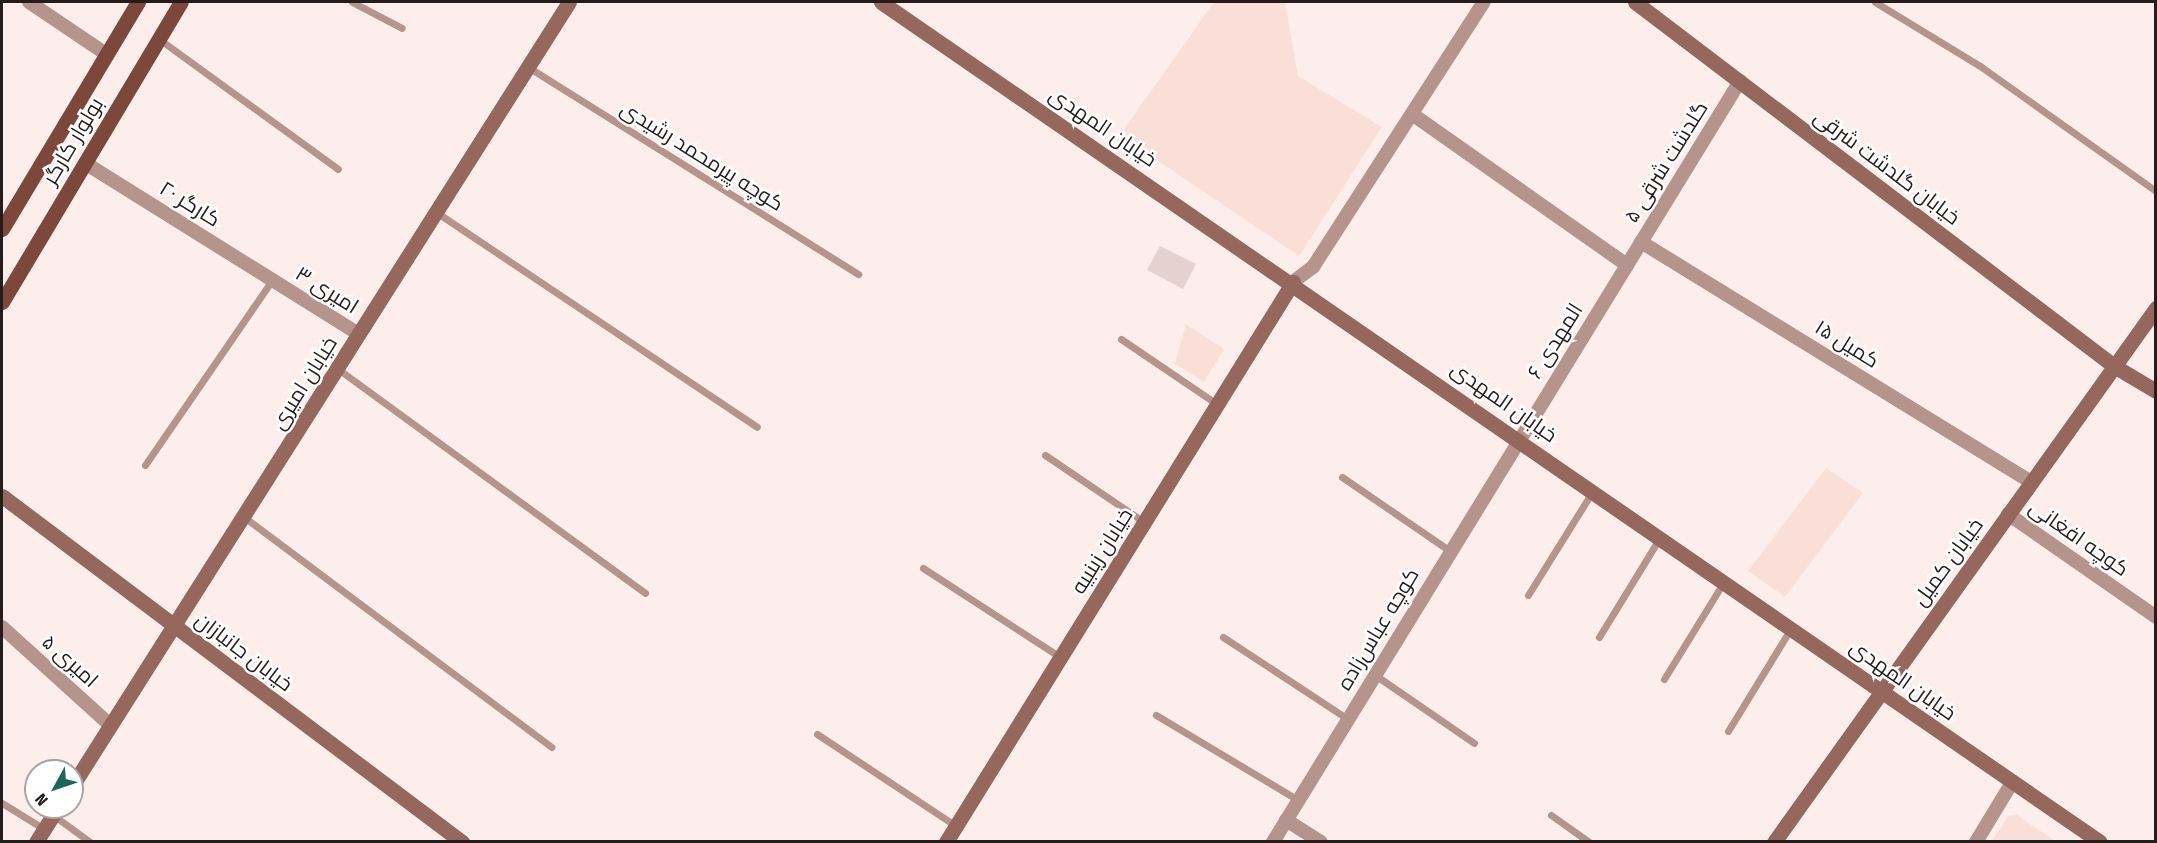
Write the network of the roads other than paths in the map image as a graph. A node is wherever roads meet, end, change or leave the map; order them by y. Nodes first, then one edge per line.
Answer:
1 (29, 2) edge
2 (138, 2) edge
3 (181, 2) edge
4 (352, 2) edge
5 (569, 2) edge
6 (881, 2) edge
7 (1484, 2) edge
8 (1635, 2) edge
9 (1875, 2) edge
10 (402, 27) dead end
11 (159, 39) junction
12 (106, 54) junction
13 (528, 67) junction
14 (1740, 81) junction
15 (1412, 114) junction
16 (85, 163) junction
17 (338, 169) dead end
18 (2156, 191) edge
19 (436, 212) junction
20 (2, 229) edge
21 (1641, 242) junction
22 (1627, 265) junction
23 (858, 274) dead end
24 (273, 280) junction
25 (1293, 282) junction
26 (2, 302) edge
27 (2156, 308) edge
28 (359, 334) junction
29 (1121, 339) dead end
30 (2114, 366) junction
31 (338, 369) junction
32 (2156, 390) edge
33 (1217, 404) junction
34 (757, 427) dead end
35 (1519, 438) junction
36 (1045, 455) dead end
37 (145, 465) dead end
38 (1342, 477) dead end
39 (2031, 482) junction
40 (1593, 490) junction
41 (2, 496) edge
42 (2008, 514) junction
43 (244, 518) junction
44 (1144, 522) junction
45 (1660, 536) junction
46 (1450, 551) junction
47 (923, 568) dead end
48 (1725, 581) junction
49 (645, 593) dead end
50 (1528, 595) dead end
51 (2156, 617) edge
52 (2, 627) edge
53 (175, 627) junction
54 (1792, 628) junction
55 (1223, 637) dead end
56 (1599, 637) dead end
57 (1060, 657) junction
58 (1375, 675) junction
59 (1664, 679) dead end
60 (1882, 690) junction
61 (1156, 716) dead end
62 (1348, 719) junction
63 (111, 726) junction
64 (1728, 731) dead end
65 (817, 734) dead end
66 (1474, 743) dead end
67 (552, 747) dead end
68 (84, 768) edge
69 (2013, 781) junction
70 (1298, 800) junction
71 (2, 803) edge
72 (1551, 815) dead end
73 (51, 819) edge
74 (65, 819) edge
75 (1286, 820) junction
76 (956, 826) junction
77 (40, 835) edge
78 (90, 842) edge
79 (462, 842) edge
80 (946, 842) edge
81 (1273, 842) edge
82 (1320, 842) edge
83 (1589, 842) edge
84 (1774, 842) edge
85 (1976, 842) edge
86 (2100, 842) edge

1 - 12 street
2 - 12 main road, بولوار کارگر
3 - 11 main road, بولوار کارگر
4 - 10 lane
5 - 13 street, خیابان امیری
6 - 25 street, خیابان المهدی
7 - 15 street
8 - 14 street, خیابان گلدشت شرقی
9 - 18 lane
11 - 16 main road, بولوار کارگر
11 - 17 lane
12 - 20 main road, بولوار کارگر
13 - 19 street, خیابان امیری
13 - 23 lane, کوچه پیرمحمد رشیدی
14 - 21 street, گلدشت شرقی ۵
14 - 30 street, خیابان گلدشت شرقی
15 - 22 street
15 - 25 street
16 - 24 street, کارگر ۲۰
16 - 26 main road, بولوار کارگر
19 - 28 street, خیابان امیری
19 - 34 lane
21 - 22 street, گلدشت شرقی ۵
21 - 39 street, کمیل ۱۵
22 - 35 street, المهدی ۶
24 - 28 street, امیری ۳
24 - 37 lane
25 - 33 street, خیابان زینبیه
25 - 35 street, خیابان المهدی
27 - 30 street, خیابان کمیل
28 - 31 street, خیابان امیری
29 - 33 lane
30 - 32 street, خیابان گلدشت شرقی
30 - 39 street, خیابان کمیل
31 - 43 street, خیابان امیری
31 - 49 lane
33 - 44 street, خیابان زینبیه
35 - 40 street, خیابان المهدی
35 - 46 street, کوچه عباس‌زاده
36 - 44 lane
38 - 46 lane
39 - 42 street, خیابان کمیل
40 - 45 street, خیابان المهدی
40 - 50 lane
41 - 53 street, خیابان جانبازان
42 - 51 street, کوچه افغانی
42 - 60 street, خیابان کمیل
43 - 53 street, خیابان امیری
43 - 67 lane
44 - 57 street, خیابان زینبیه
45 - 48 street, خیابان المهدی
45 - 56 lane
46 - 58 street, کوچه عباس‌زاده
47 - 57 lane
48 - 54 street, خیابان المهدی
48 - 59 lane
52 - 63 street, امیری ۵
53 - 63 street, خیابان امیری
53 - 79 street, خیابان جانبازان
54 - 60 street, خیابان المهدی
54 - 64 lane
55 - 62 lane
57 - 76 street, خیابان زینبیه
58 - 62 street, کوچه عباس‌زاده
58 - 66 lane
60 - 69 street, خیابان المهدی
60 - 84 street, خیابان کمیل
61 - 70 lane
62 - 70 street, کوچه عباس‌زاده
63 - 68 street, خیابان امیری
65 - 76 lane
69 - 85 street
69 - 86 street, خیابان المهدی
70 - 75 street, کوچه عباس‌زاده
71 - 77 lane
72 - 83 lane
73 - 77 street
74 - 78 lane
75 - 81 street, کوچه عباس‌زاده
75 - 82 street
76 - 80 street, خیابان زینبیه

